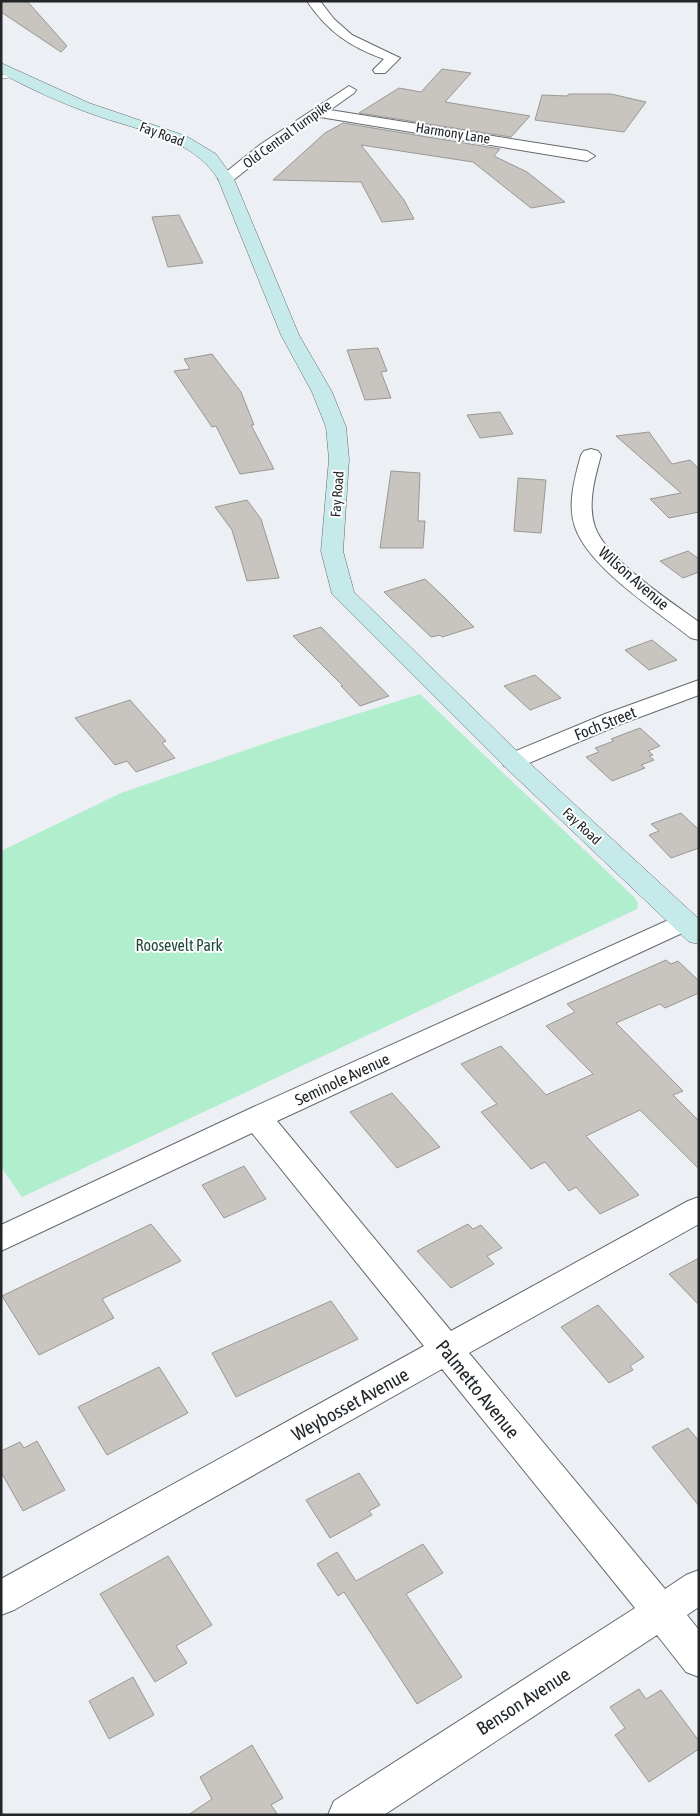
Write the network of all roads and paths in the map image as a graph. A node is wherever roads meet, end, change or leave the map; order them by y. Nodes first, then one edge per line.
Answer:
1 (313, 1) edge
2 (380, 70) dead end
3 (5, 73) edge
4 (349, 90) dead end
5 (318, 112) junction
6 (587, 156) dead end
7 (226, 179) junction
8 (591, 455) dead end
9 (699, 633) edge
10 (699, 687) edge
11 (513, 761) junction
12 (691, 928) edge
13 (256, 1118) junction
14 (699, 1209) edge
15 (1, 1239) edge
16 (446, 1350) junction
17 (699, 1587) edge
18 (1, 1598) edge
19 (660, 1612) junction
20 (699, 1659) edge
21 (348, 1815) edge

1 - 2 street
3 - 7 street, Fay Road
4 - 5 street, Old Central Turnpike
5 - 6 street, Harmony Lane
5 - 7 street, Old Central Turnpike
7 - 11 street, Fay Road
8 - 9 street, Wilson Avenue
10 - 11 street, Foch Street
11 - 12 street, Fay Road
12 - 13 street, Seminole Avenue
13 - 15 street, Seminole Avenue
13 - 16 street, Palmetto Avenue
14 - 16 street, Weybosset Avenue
16 - 18 street, Weybosset Avenue
16 - 19 street, Palmetto Avenue
17 - 19 street, Benson Avenue
19 - 20 street, Palmetto Avenue
19 - 21 street, Benson Avenue

